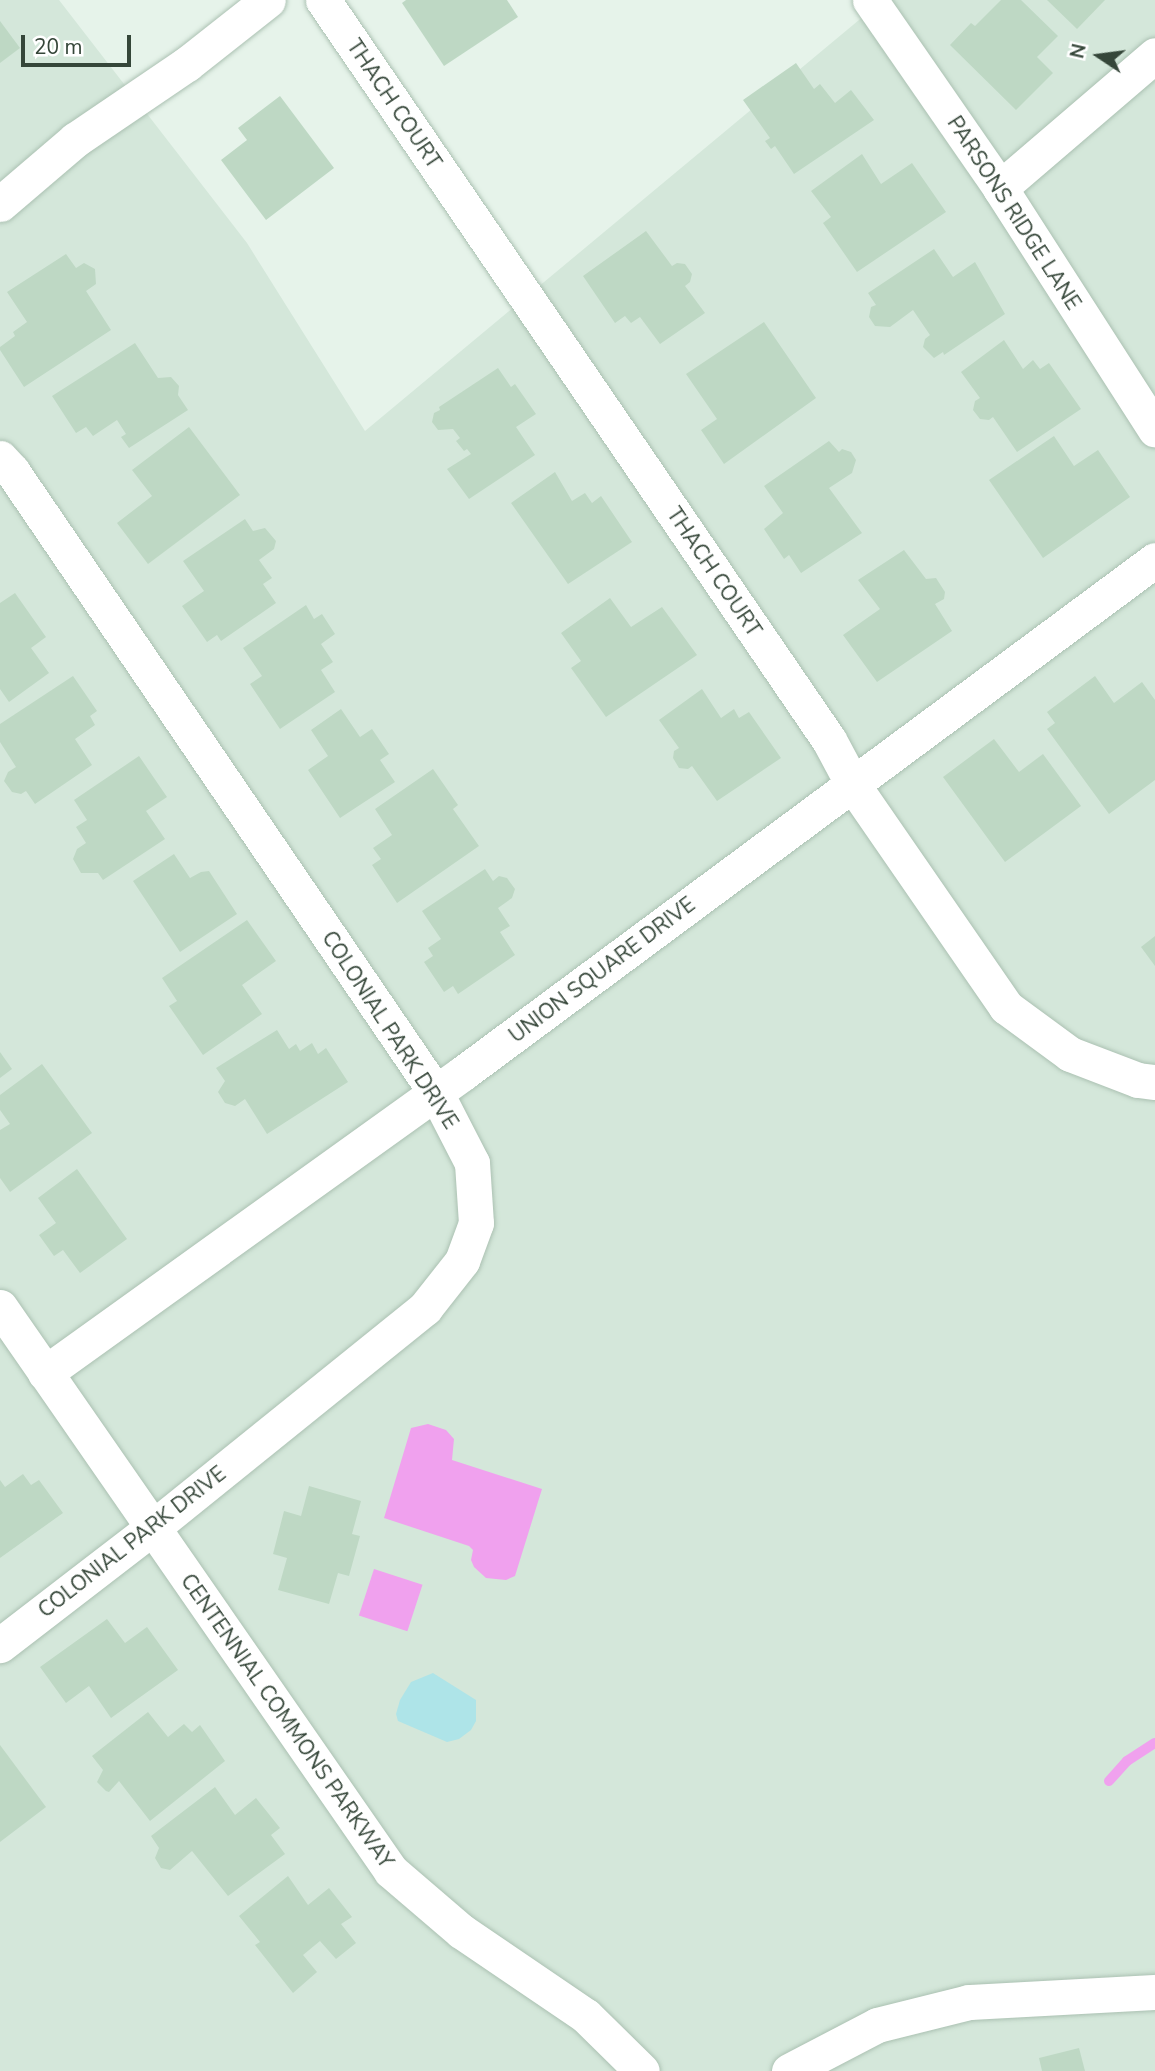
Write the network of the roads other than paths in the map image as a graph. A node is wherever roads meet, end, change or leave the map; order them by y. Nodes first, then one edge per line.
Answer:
1 (268, 0) edge
2 (323, 0) edge
3 (870, 0) edge
4 (1155, 55) edge
5 (1000, 188) junction
6 (0, 204) edge
7 (1155, 429) edge
8 (0, 458) edge
9 (1155, 560) edge
10 (853, 785) junction
11 (1155, 1082) edge
12 (436, 1093) junction
13 (0, 1307) edge
14 (46, 1373) junction
15 (152, 1528) junction
16 (0, 1645) edge
17 (1155, 1992) edge
18 (642, 2071) edge
19 (789, 2071) edge

1 - 6 street
2 - 10 street, THACH COURT
3 - 5 street, PARSONS RIDGE LANE
4 - 5 street
5 - 7 street, PARSONS RIDGE LANE
8 - 12 street, COLONIAL PARK DRIVE
9 - 10 street, UNION SQUARE DRIVE
10 - 11 street, THACH COURT
10 - 12 street, UNION SQUARE DRIVE
12 - 14 street, UNION SQUARE DRIVE
12 - 15 street, COLONIAL PARK DRIVE
13 - 14 street, CENTENNIAL COMMONS PARKWAY
14 - 15 street, CENTENNIAL COMMONS PARKWAY
15 - 16 street, COLONIAL PARK DRIVE
15 - 18 street, CENTENNIAL COMMONS PARKWAY
17 - 19 street

